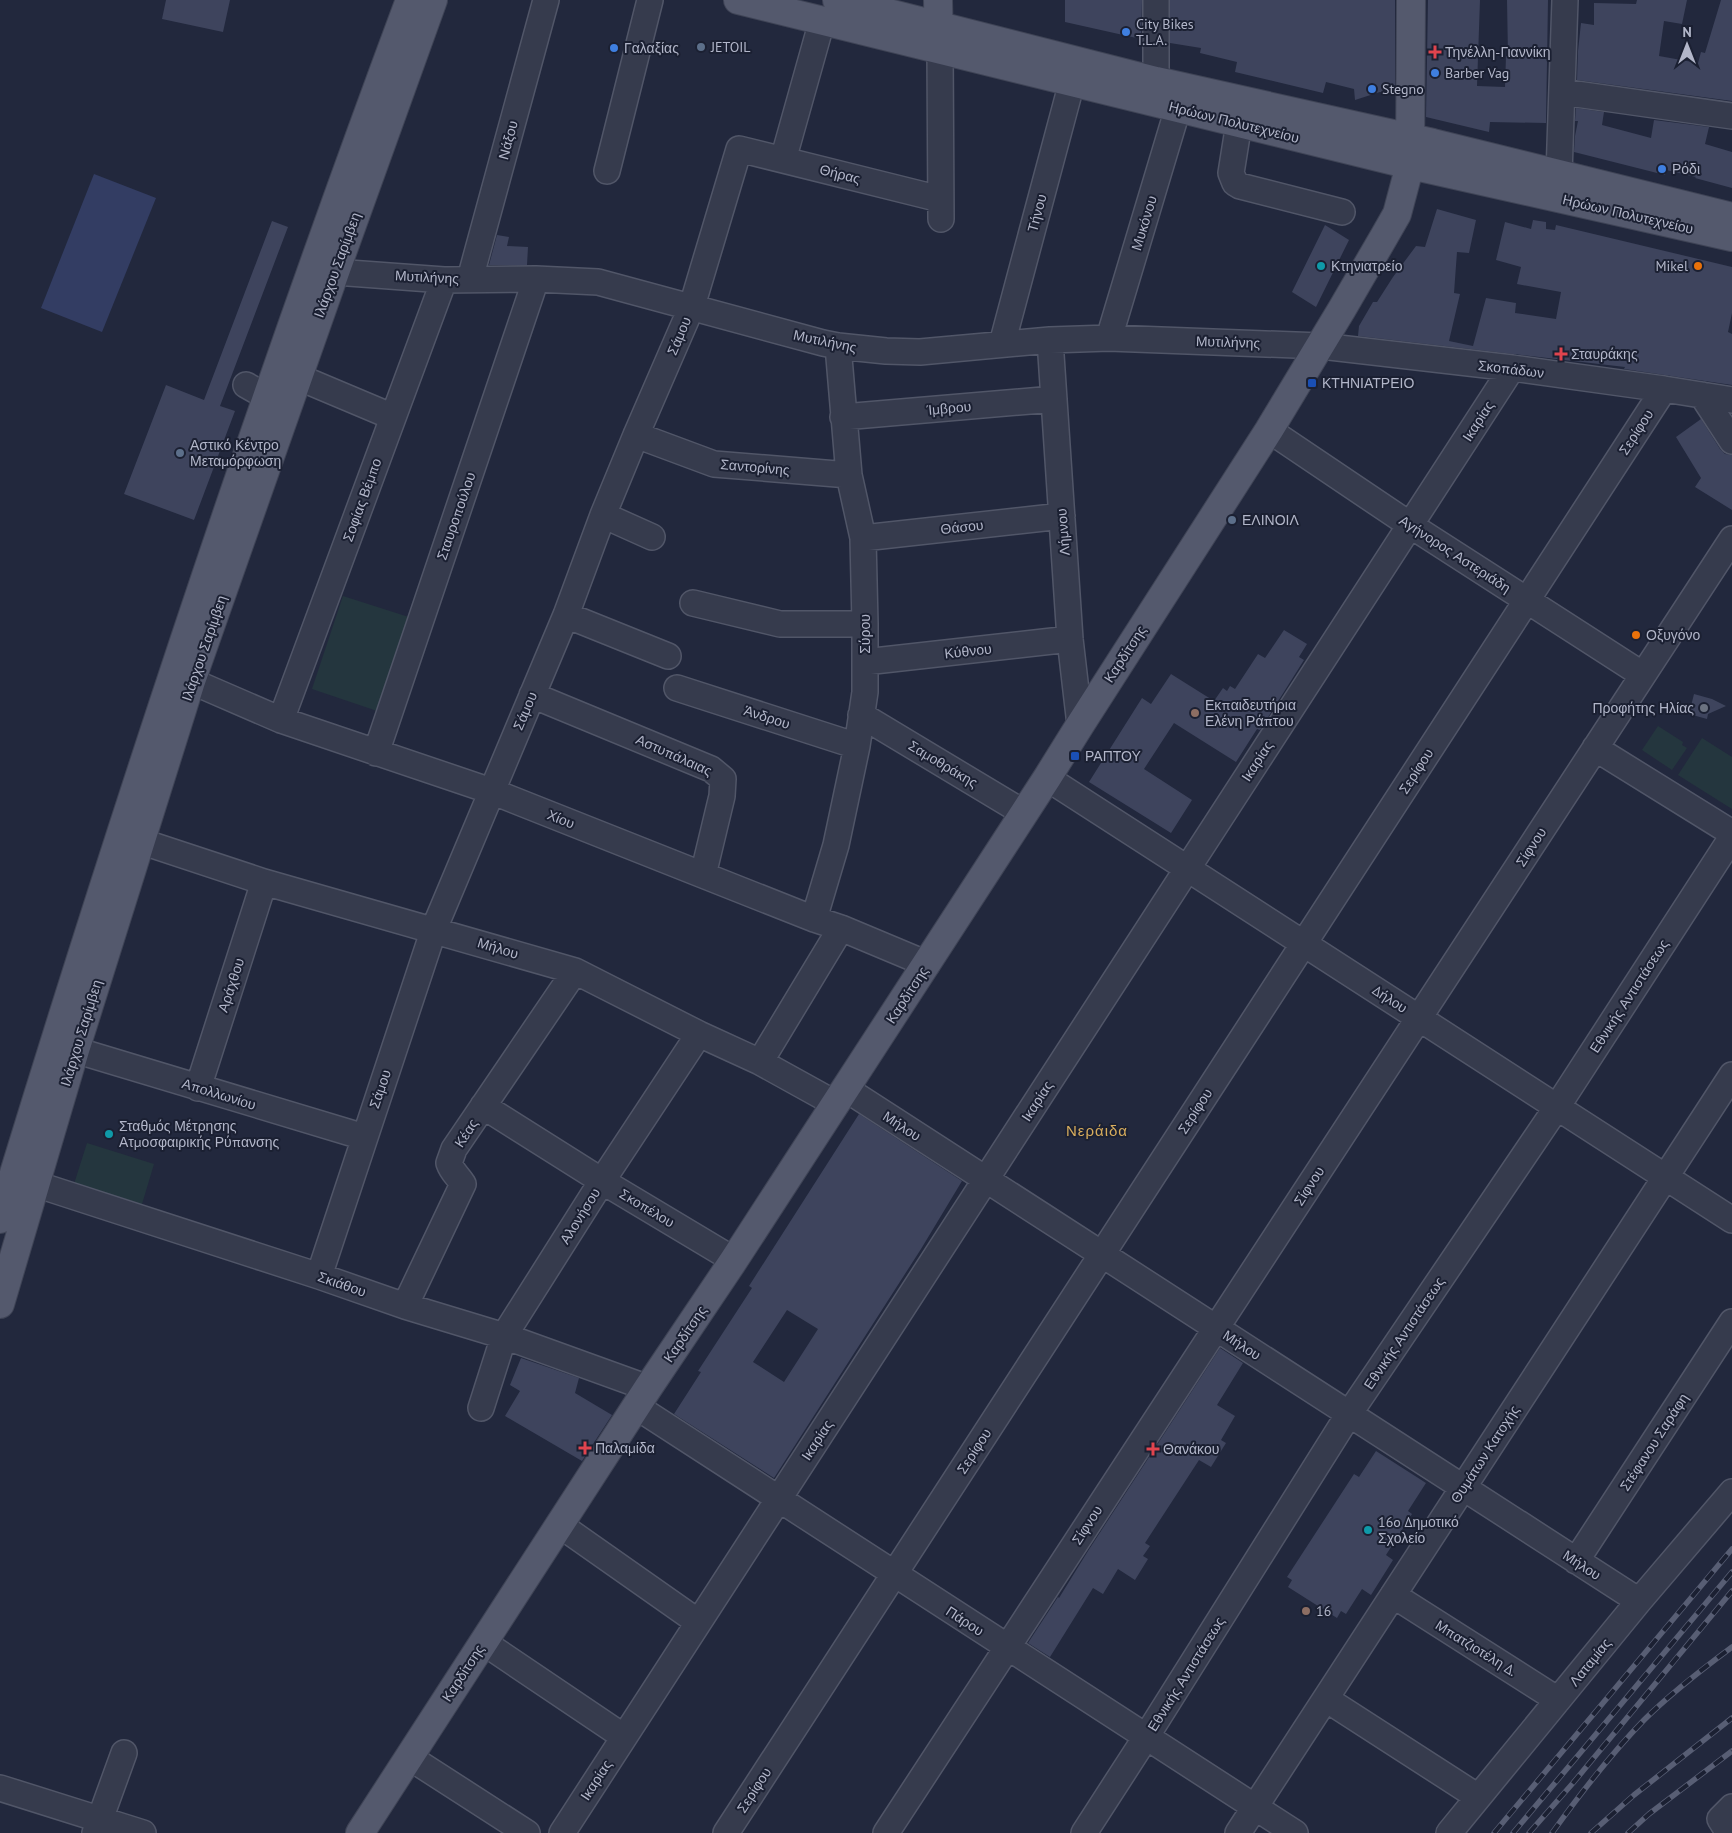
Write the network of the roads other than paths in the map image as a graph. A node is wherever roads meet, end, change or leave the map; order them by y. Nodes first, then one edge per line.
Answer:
1 (410, 0) edge
2 (434, 0) edge
3 (546, 0) edge
4 (650, 0) edge
5 (738, 0) edge
6 (1156, 0) edge
7 (1412, 0) edge
8 (1565, 0) edge
9 (830, 10) edge
10 (939, 25) edge
11 (1156, 80) junction
12 (1072, 82) junction
13 (1562, 92) junction
14 (1178, 108) junction
15 (1732, 116) edge
16 (1239, 123) junction
17 (738, 149) joint
18 (1410, 151) junction
19 (783, 160) junction
20 (607, 171) dead end
21 (1559, 174) junction
22 (1342, 212) dead end
23 (1732, 217) edge
24 (1732, 238) edge
25 (335, 272) junction
26 (470, 279) junction
27 (536, 279) junction
28 (444, 280) junction
29 (692, 306) junction
30 (1109, 338) junction
31 (1050, 340) junction
32 (1002, 344) junction
33 (838, 346) junction
34 (1321, 346) junction
35 (1512, 368) junction
36 (298, 377) junction
37 (1664, 389) junction
38 (1702, 395) junction
39 (1054, 399) junction
40 (1732, 400) edge
41 (392, 417) junction
42 (843, 417) junction
43 (1269, 430) junction
44 (636, 435) junction
45 (1732, 441) edge
46 (849, 475) junction
47 (603, 515) junction
48 (1062, 516) junction
49 (1410, 525) junction
50 (652, 536) dead end
51 (863, 538) junction
52 (1732, 539) edge
53 (1527, 600) junction
54 (693, 603) dead end
55 (566, 615) junction
56 (866, 624) junction
57 (1070, 639) junction
58 (668, 656) dead end
59 (865, 662) junction
60 (1643, 675) junction
61 (191, 681) junction
62 (677, 688) dead end
63 (532, 695) junction
64 (861, 716) junction
65 (282, 720) junction
66 (1080, 725) junction
67 (857, 746) junction
68 (1595, 748) junction
69 (376, 753) junction
70 (1047, 778) junction
71 (491, 791) junction
72 (1024, 813) junction
73 (1732, 833) edge
74 (1732, 837) edge
75 (140, 841) junction
76 (1188, 869) junction
77 (703, 875) junction
78 (264, 882) junction
79 (814, 919) junction
80 (841, 928) junction
81 (434, 929) junction
82 (1304, 944) junction
83 (927, 964) junction
84 (575, 971) junction
85 (1419, 1018) junction
86 (699, 1034) junction
87 (75, 1050) junction
88 (760, 1062) junction
89 (1732, 1075) edge
90 (198, 1088) junction
91 (841, 1096) junction
92 (483, 1106) junction
93 (1556, 1107) junction
94 (364, 1138) junction
95 (1666, 1177) junction
96 (24, 1180) junction
97 (986, 1180) junction
98 (602, 1181) junction
99 (0, 1219) edge
100 (1732, 1220) edge
101 (1102, 1255) junction
102 (734, 1260) junction
103 (319, 1276) junction
104 (0, 1304) edge
105 (405, 1306) junction
106 (1732, 1322) edge
107 (1216, 1328) junction
108 (504, 1336) junction
109 (643, 1398) junction
110 (481, 1408) dead end
111 (1349, 1414) junction
112 (1463, 1488) junction
113 (1732, 1492) edge
114 (778, 1500) junction
115 (560, 1525) junction
116 (1576, 1561) junction
117 (894, 1574) junction
118 (1393, 1595) junction
119 (1639, 1602) junction
120 (698, 1622) junction
121 (483, 1642) junction
122 (1007, 1648) junction
123 (1326, 1699) junction
124 (1558, 1700) junction
125 (624, 1736) junction
126 (1146, 1737) junction
127 (124, 1753) dead end
128 (409, 1757) junction
129 (0, 1788) edge
130 (1478, 1797) junction
131 (1255, 1807) junction
132 (96, 1826) edge
133 (143, 1833) edge
134 (360, 1833) edge
135 (527, 1833) edge
136 (562, 1833) edge
137 (726, 1833) edge
138 (886, 1833) edge
139 (1084, 1833) edge
140 (1238, 1833) edge
141 (1295, 1833) edge
142 (1449, 1833) edge

1 - 96 main road, Ιλάρχου Σαρίμβεη
2 - 25 main road, Ιλάρχου Σαρίμβεη
3 - 26 street, Νάξου
4 - 20 street
5 - 9 main road, Ηρώων Πολυτεχνείου
6 - 11 street
7 - 18 main road, Καρδίτσης
8 - 13 street
9 - 10 main road, Ηρώων Πολυτεχνείου
9 - 19 street
10 - 11 main road, Ηρώων Πολυτεχνείου
10 - 12 main road, Ηρώων Πολυτεχνείου
10 - 19 street, Θήρας
11 - 18 main road, Ηρώων Πολυτεχνείου
12 - 14 main road, Ηρώων Πολυτεχνείου
12 - 32 street, Τήνου
13 - 15 street
13 - 21 street
14 - 16 main road, Ηρώων Πολυτεχνείου
14 - 30 street, Μυκόνου
16 - 18 main road, Ηρώων Πολυτεχνείου
16 - 22 street
17 - 19 street, Θήρας
17 - 29 street, Σάμου
18 - 21 main road, Ηρώων Πολυτεχνείου
18 - 24 main road, Ηρώων Πολυτεχνείου
18 - 34 main road, Καρδίτσης
21 - 23 main road, Ηρώων Πολυτεχνείου
25 - 28 street, Μυτιλήνης
25 - 36 main road, Ιλάρχου Σαρίμβεη
26 - 27 street, Μυτιλήνης
26 - 28 street, Μυτιλήνης
27 - 29 street, Μυτιλήνης
27 - 69 street, Σταυροπούλου
28 - 41 street, Σοφίας Βέμπο
29 - 33 street, Μυτιλήνης
29 - 44 street, Σάμου
30 - 31 street, Μυτιλήνης
30 - 34 street, Μυτιλήνης
31 - 32 street, Μυτιλήνης
31 - 39 street, Λήμνου
32 - 33 street, Μυτιλήνης
33 - 42 street, Σύρου
34 - 35 street, Σκοπάδων
34 - 43 main road, Καρδίτσης
35 - 37 street, Σκοπάδων
35 - 49 street, Ικαρίας
36 - 41 street
36 - 61 main road, Ιλάρχου Σαρίμβεη
37 - 38 street, Σκοπάδων
37 - 53 street, Σερίφου
38 - 40 street, Σκοπάδων
38 - 45 street
39 - 42 street, Ίμβρου
39 - 48 street, Λήμνου
41 - 65 street, Σοφίας Βέμπο
42 - 46 street, Σύρου
43 - 49 street, Αγήνορος Αστεριάδη
43 - 66 main road, Καρδίτσης
44 - 46 street, Σαντορίνης
44 - 47 street, Σάμου
46 - 51 street, Σύρου
47 - 50 street
47 - 55 street, Σάμου
48 - 51 street, Θάσου
48 - 57 street, Λήμνου
49 - 53 street, Αγήνορος Αστεριάδη
49 - 76 street, Ικαρίας
51 - 56 street, Σύρου
52 - 60 street, Σίφνου
53 - 60 street, Αγήνορος Αστεριάδη
53 - 82 street, Σερίφου
54 - 56 street
55 - 58 street
55 - 63 street, Σάμου
56 - 59 street, Σύρου
57 - 59 street, Κύθνου
57 - 66 street, Λήμνου
59 - 64 street, Σύρου
60 - 68 street, Σίφνου
61 - 65 street, Χίου
61 - 75 main road, Ιλάρχου Σαρίμβεη
62 - 67 street, Άνδρου
63 - 71 street, Σάμου
63 - 77 street, Αστυπάλαιας
64 - 67 street, Σύρου
64 - 72 street, Σαμοθράκης
65 - 69 street, Χίου
66 - 70 main road, Καρδίτσης
67 - 79 street, Σύρου
68 - 73 street
68 - 85 street, Σίφνου
69 - 71 street, Χίου
70 - 72 main road, Καρδίτσης
70 - 76 street, Δήλου
71 - 77 street, Χίου
71 - 81 street, Σάμου
72 - 83 main road, Καρδίτσης
74 - 93 street, Εθνικής Αντιστάσεως
75 - 78 street, Μήλου
75 - 87 main road, Ιλάρχου Σαρίμβεη
76 - 82 street, Δήλου
76 - 97 street, Ικαρίας
77 - 79 street, Χίου
78 - 81 street, Μήλου
78 - 90 street, Αράχθου
79 - 80 street, Χίου
80 - 83 street, Χίου
80 - 88 street
81 - 84 street, Μήλου
81 - 94 street, Σάμου
82 - 85 street, Δήλου
82 - 101 street, Σερίφου
83 - 91 main road, Καρδίτσης
84 - 86 street, Μήλου
84 - 92 street, Κέας
85 - 93 street, Δήλου
85 - 107 street, Σίφνου
86 - 88 street, Μήλου
86 - 98 street, Αλονήσου
87 - 90 street, Απολλωνίου
87 - 96 main road, Ιλάρχου Σαρίμβεη
88 - 91 street, Μήλου
89 - 95 street, Θυμάτων Κατοχής
90 - 94 street, Απολλωνίου
91 - 97 street, Μήλου
91 - 102 main road, Καρδίτσης
92 - 98 street, Σκοπέλου
92 - 105 street, Κέας
93 - 95 street, Δήλου
93 - 111 street, Εθνικής Αντιστάσεως
94 - 103 street, Σάμου
95 - 100 street, Δήλου
95 - 112 street, Θυμάτων Κατοχής
96 - 99 main road, Ιλάρχου Σαρίμβεη
96 - 103 street, Σκιάθου
96 - 104 main road, Ιλάρχου Σαρίμβεη
97 - 101 street, Μήλου
97 - 114 street, Ικαρίας
98 - 102 street, Σκοπέλου
98 - 108 street, Αλονήσου
101 - 107 street, Μήλου
101 - 117 street, Σερίφου
102 - 109 main road, Καρδίτσης
103 - 105 street, Σκιάθου
105 - 108 street, Σκιάθου
106 - 116 street, Στέφανου Σαράφη
107 - 111 street, Μήλου
107 - 122 street, Σίφνου
108 - 109 street, Σκιάθου
108 - 110 street, Αλονήσου
109 - 114 street, Πάρου
109 - 115 main road, Καρδίτσης
111 - 112 street, Μήλου
111 - 126 street, Εθνικής Αντιστάσεως
112 - 116 street, Μήλου
112 - 118 street, Θυμάτων Κατοχής
113 - 119 street, Λαταμίας
114 - 117 street, Πάρου
114 - 120 street, Ικαρίας
115 - 120 street
115 - 121 main road, Καρδίτσης
116 - 119 street, Μήλου
117 - 122 street, Πάρου
117 - 137 street, Σερίφου
118 - 123 street, Θυμάτων Κατοχής
118 - 124 street, Μπατζιοτέλη Δ.
119 - 124 street, Λαταμίας
120 - 125 street, Ικαρίας
121 - 125 street
121 - 128 main road, Καρδίτσης
122 - 126 street, Πάρου
122 - 138 street, Σίφνου
123 - 130 street
123 - 131 street, Θυμάτων Κατοχής
124 - 130 street, Λαταμίας
125 - 136 street, Ικαρίας
126 - 131 street, Πάρου
126 - 139 street, Εθνικής Αντιστάσεως
127 - 132 street
128 - 134 main road, Καρδίτσης
128 - 135 street
129 - 132 street
130 - 142 street, Λαταμίας
131 - 140 street, Θυμάτων Κατοχής
131 - 141 street, Πάρου
132 - 133 street

